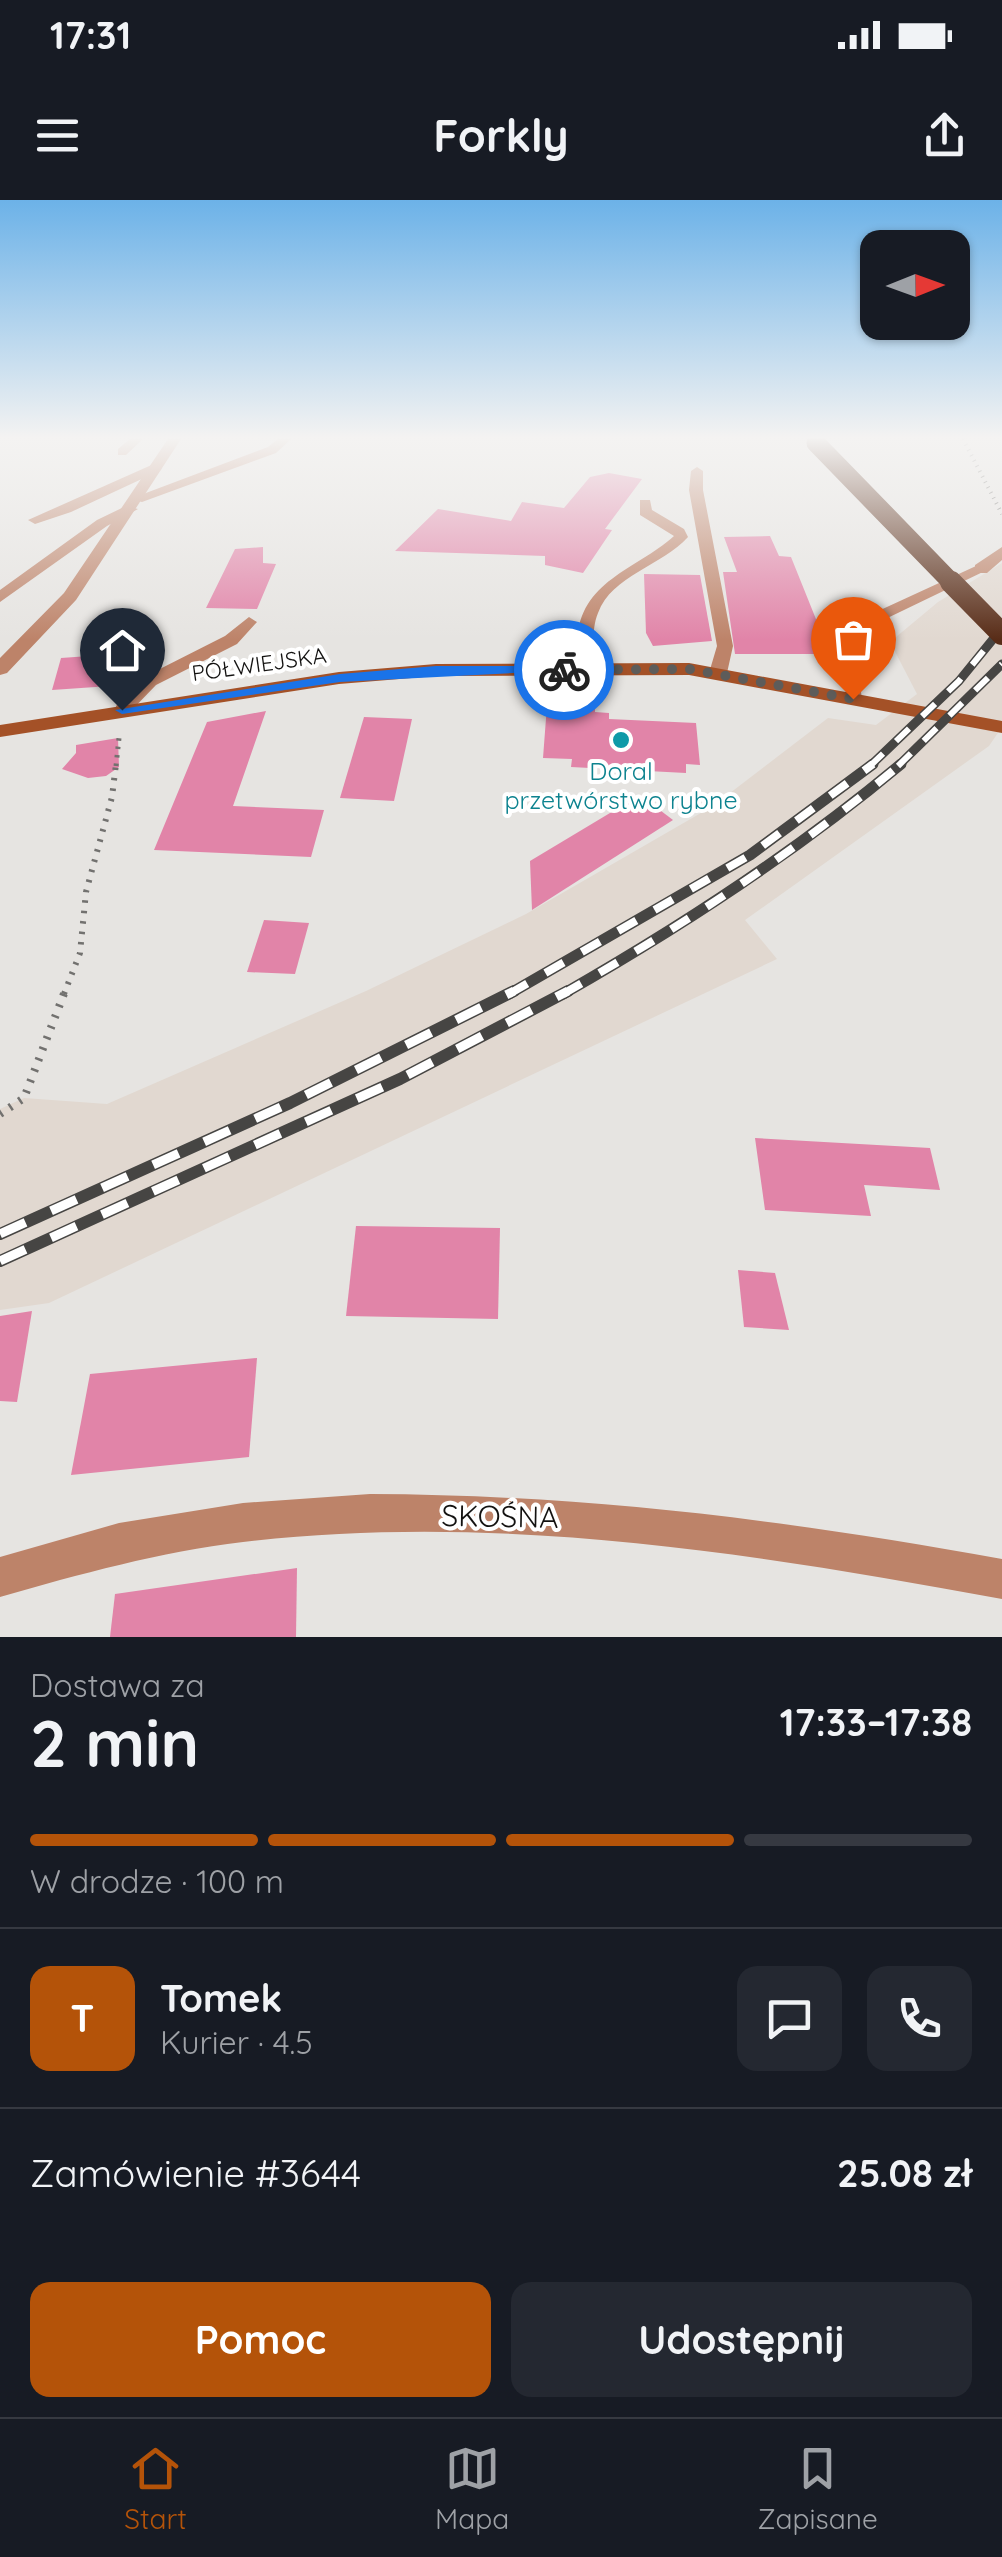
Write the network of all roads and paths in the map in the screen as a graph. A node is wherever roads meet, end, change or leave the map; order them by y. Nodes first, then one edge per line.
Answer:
1 (74, 506) edge
2 (131, 506) edge
3 (133, 506) edge
4 (645, 506) edge
5 (699, 506) edge
6 (877, 506) edge
7 (35, 520) dead end
8 (1002, 552) edge
9 (981, 569) joint
10 (0, 597) edge
11 (249, 622) dead end
12 (1002, 634) edge
13 (0, 669) edge
14 (585, 670) junction
15 (718, 673) junction
16 (853, 699) junction
17 (122, 710) junction
18 (1002, 726) edge
19 (0, 731) edge
20 (0, 1114) edge
21 (0, 1577) edge
22 (1002, 1579) edge

1 - 7 lane
2 - 10 lane
3 - 13 street
4 - 14 lane
5 - 15 lane
6 - 12 highway, bridge
8 - 9 street
9 - 16 lane
11 - 17 lane
14 - 15 street, PÓŁWIEJSKA
14 - 17 street, PÓŁWIEJSKA
15 - 16 street, PÓŁWIEJSKA
16 - 18 street, PÓŁWIEJSKA
17 - 19 street, PÓŁWIEJSKA
17 - 20 path
21 - 22 street, SKOŚNA

